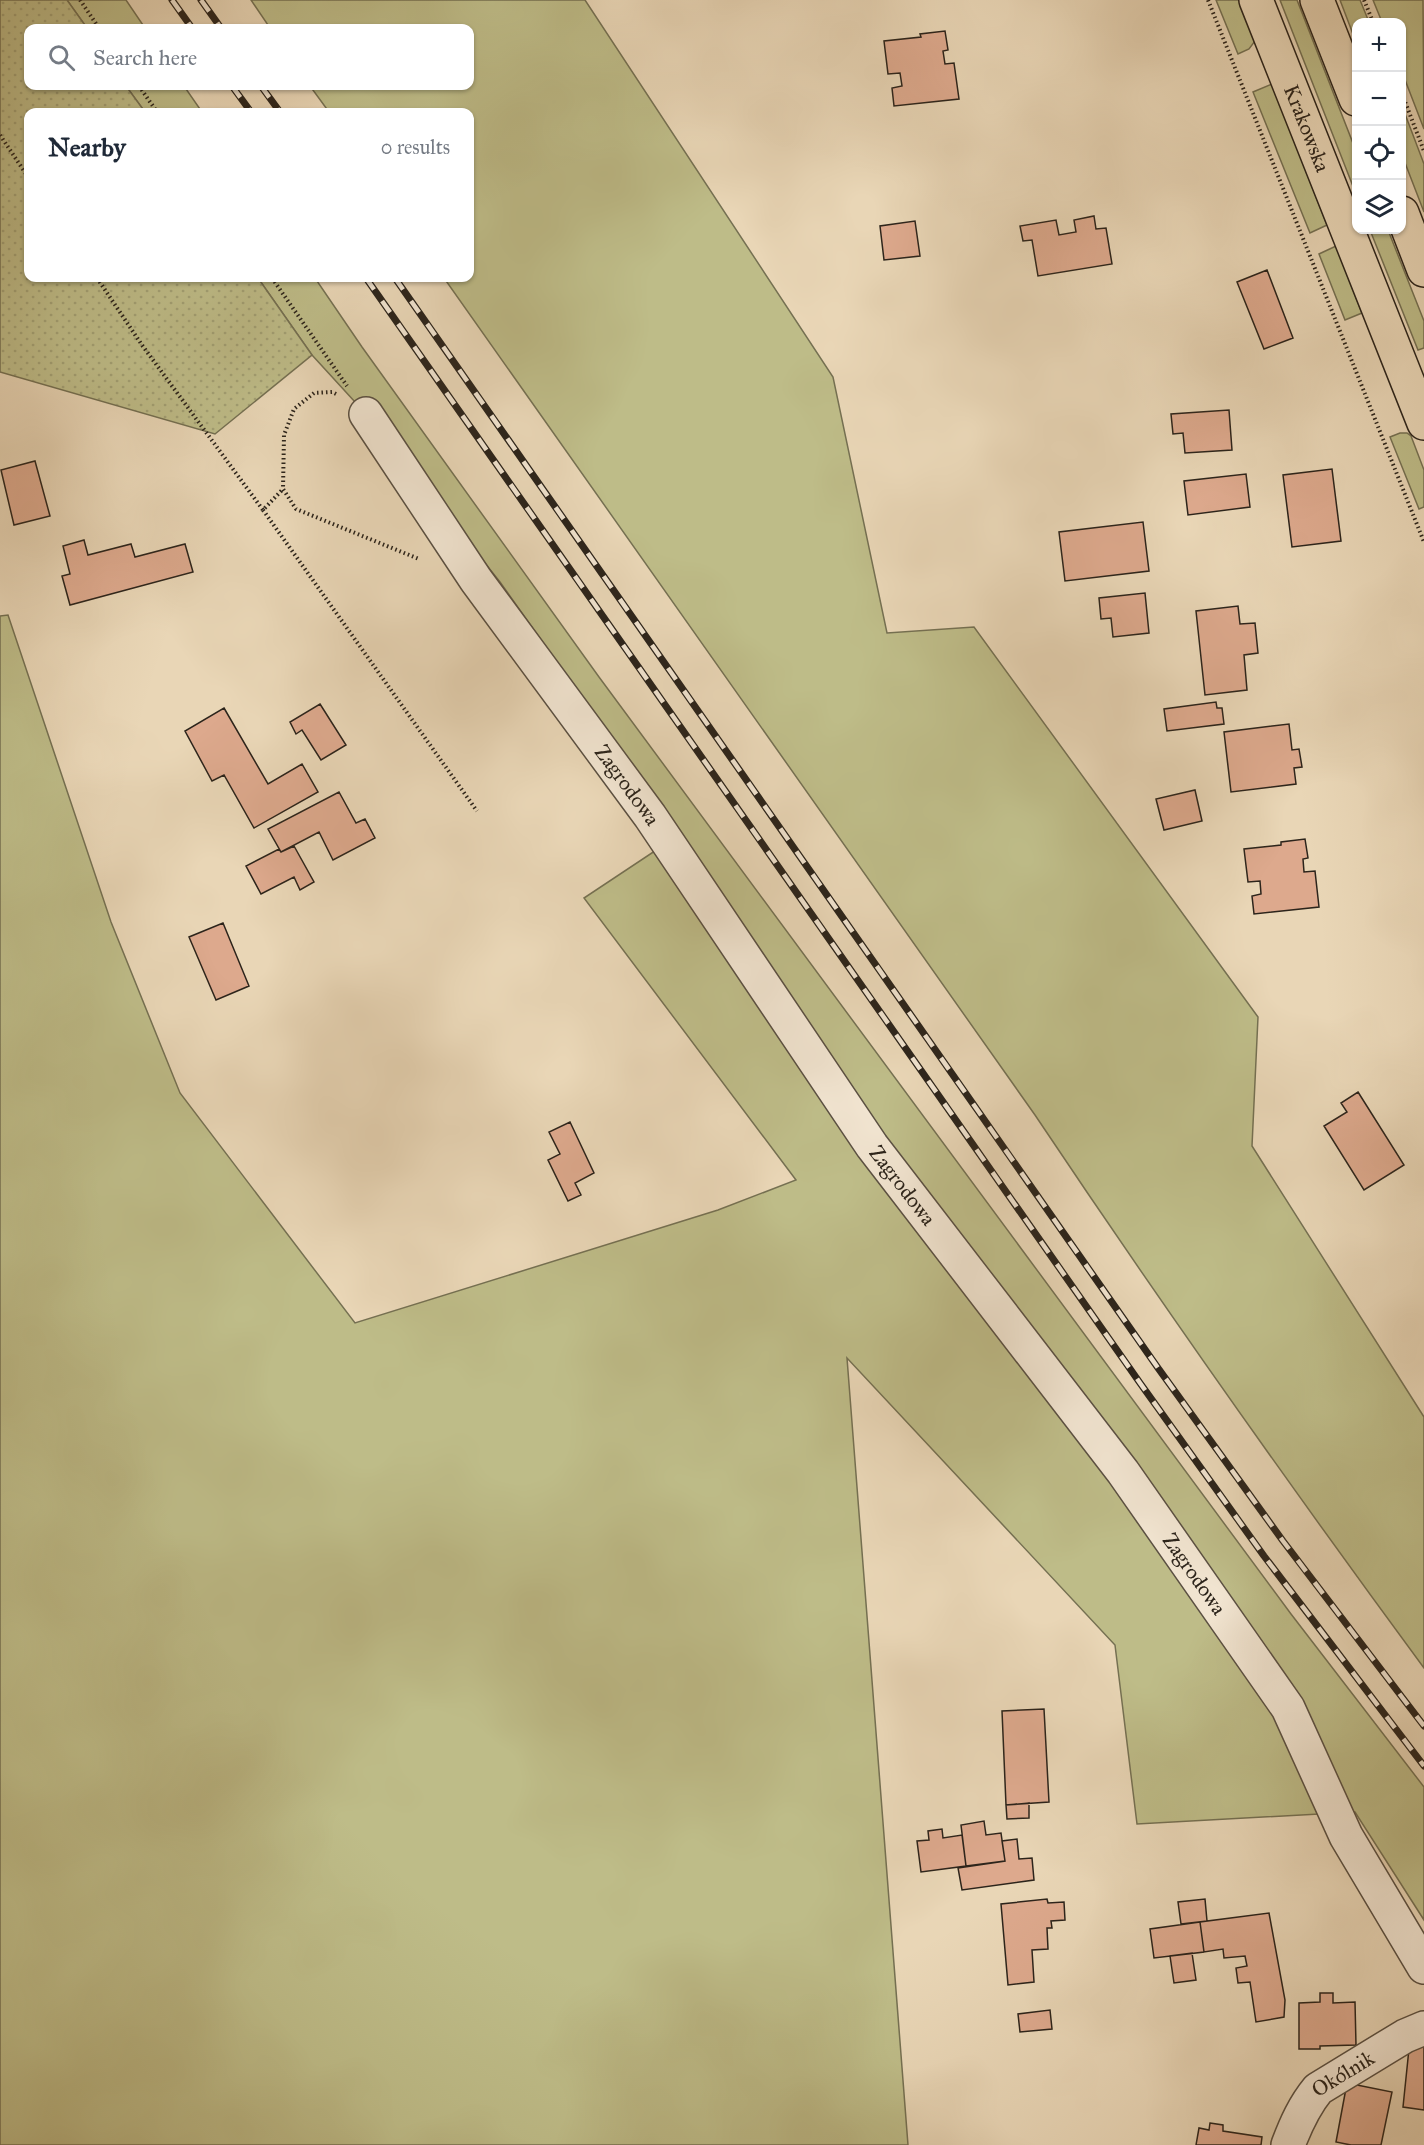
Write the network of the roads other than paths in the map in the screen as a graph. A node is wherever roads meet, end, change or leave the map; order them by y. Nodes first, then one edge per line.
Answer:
1 (1256, 0) edge
2 (1317, 0) edge
3 (1352, 89) edge
4 (1406, 225) edge
5 (1424, 270) edge
6 (366, 414) road end
7 (1424, 423) edge
8 (1424, 1967) edge
9 (1424, 2028) edge
10 (1288, 2145) edge

1 - 7 main road, Krakowska
2 - 3 main road
4 - 5 main road
6 - 8 street, Zagrodowa
9 - 10 street, Okólnik

